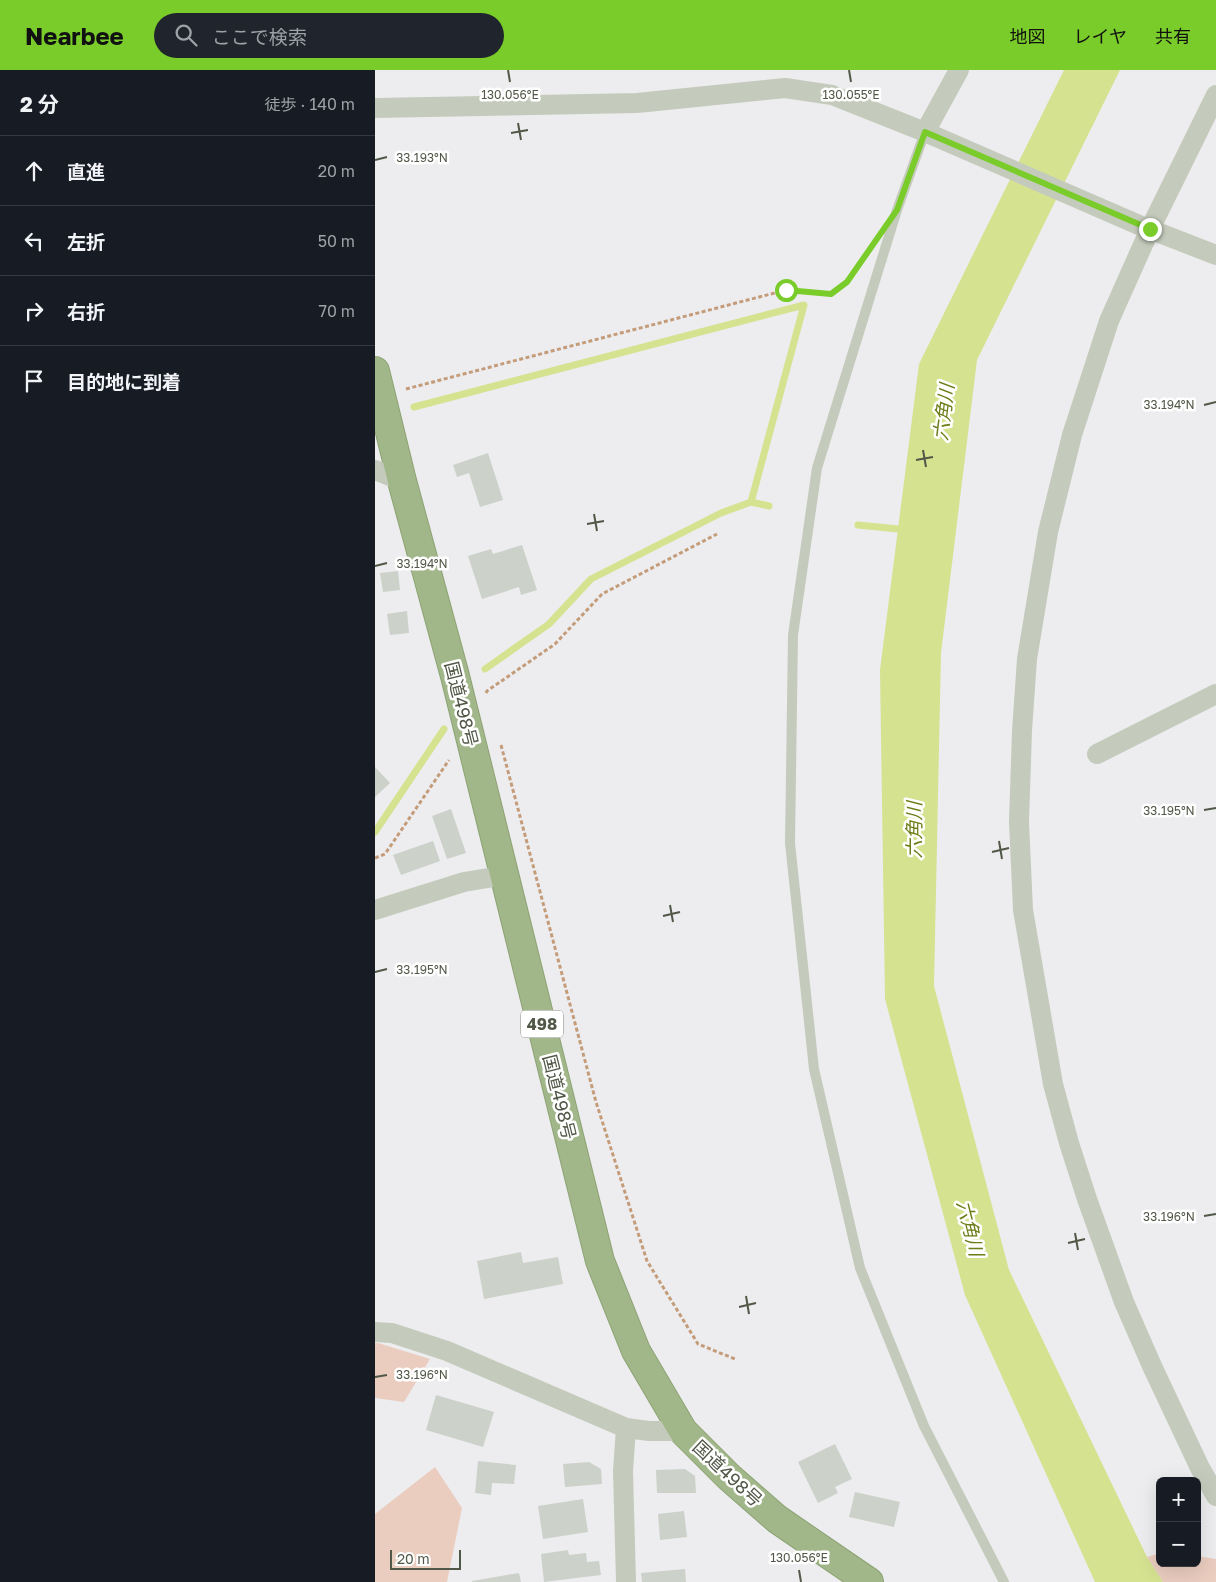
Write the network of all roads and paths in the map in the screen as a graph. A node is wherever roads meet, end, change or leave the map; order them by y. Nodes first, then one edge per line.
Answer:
1 (959, 70) edge
2 (1216, 94) edge
3 (375, 108) edge
4 (932, 135) junction
5 (1144, 227) junction
6 (1216, 255) edge
7 (864, 258) dead end
8 (378, 384) edge
9 (375, 470) edge
10 (401, 481) junction
11 (717, 534) dead end
12 (487, 691) junction
13 (1216, 694) edge
14 (489, 701) dead end
15 (469, 730) junction
16 (499, 739) dead end
17 (1097, 754) dead end
18 (375, 858) edge
19 (506, 875) junction
20 (375, 910) edge
21 (375, 1332) edge
22 (735, 1359) dead end
23 (626, 1428) junction
24 (683, 1431) junction
25 (1216, 1496) edge
26 (626, 1582) edge
27 (869, 1582) edge
28 (1004, 1582) edge

1 - 4 street
2 - 5 street
3 - 4 street
4 - 5 street
4 - 28 lane
5 - 6 street
5 - 25 street
7 - 8 path
8 - 10 highway, 国道498号 / 498
9 - 10 street
10 - 15 highway, 国道498号 / 498
11 - 12 path
12 - 14 path
12 - 15 path
13 - 17 street
15 - 18 path
15 - 19 highway, 国道498号 / 498
16 - 22 path
19 - 20 street
19 - 24 highway, 国道498号 / 498
21 - 23 street
23 - 24 street
23 - 26 street
24 - 27 highway, 国道498号 / 498

